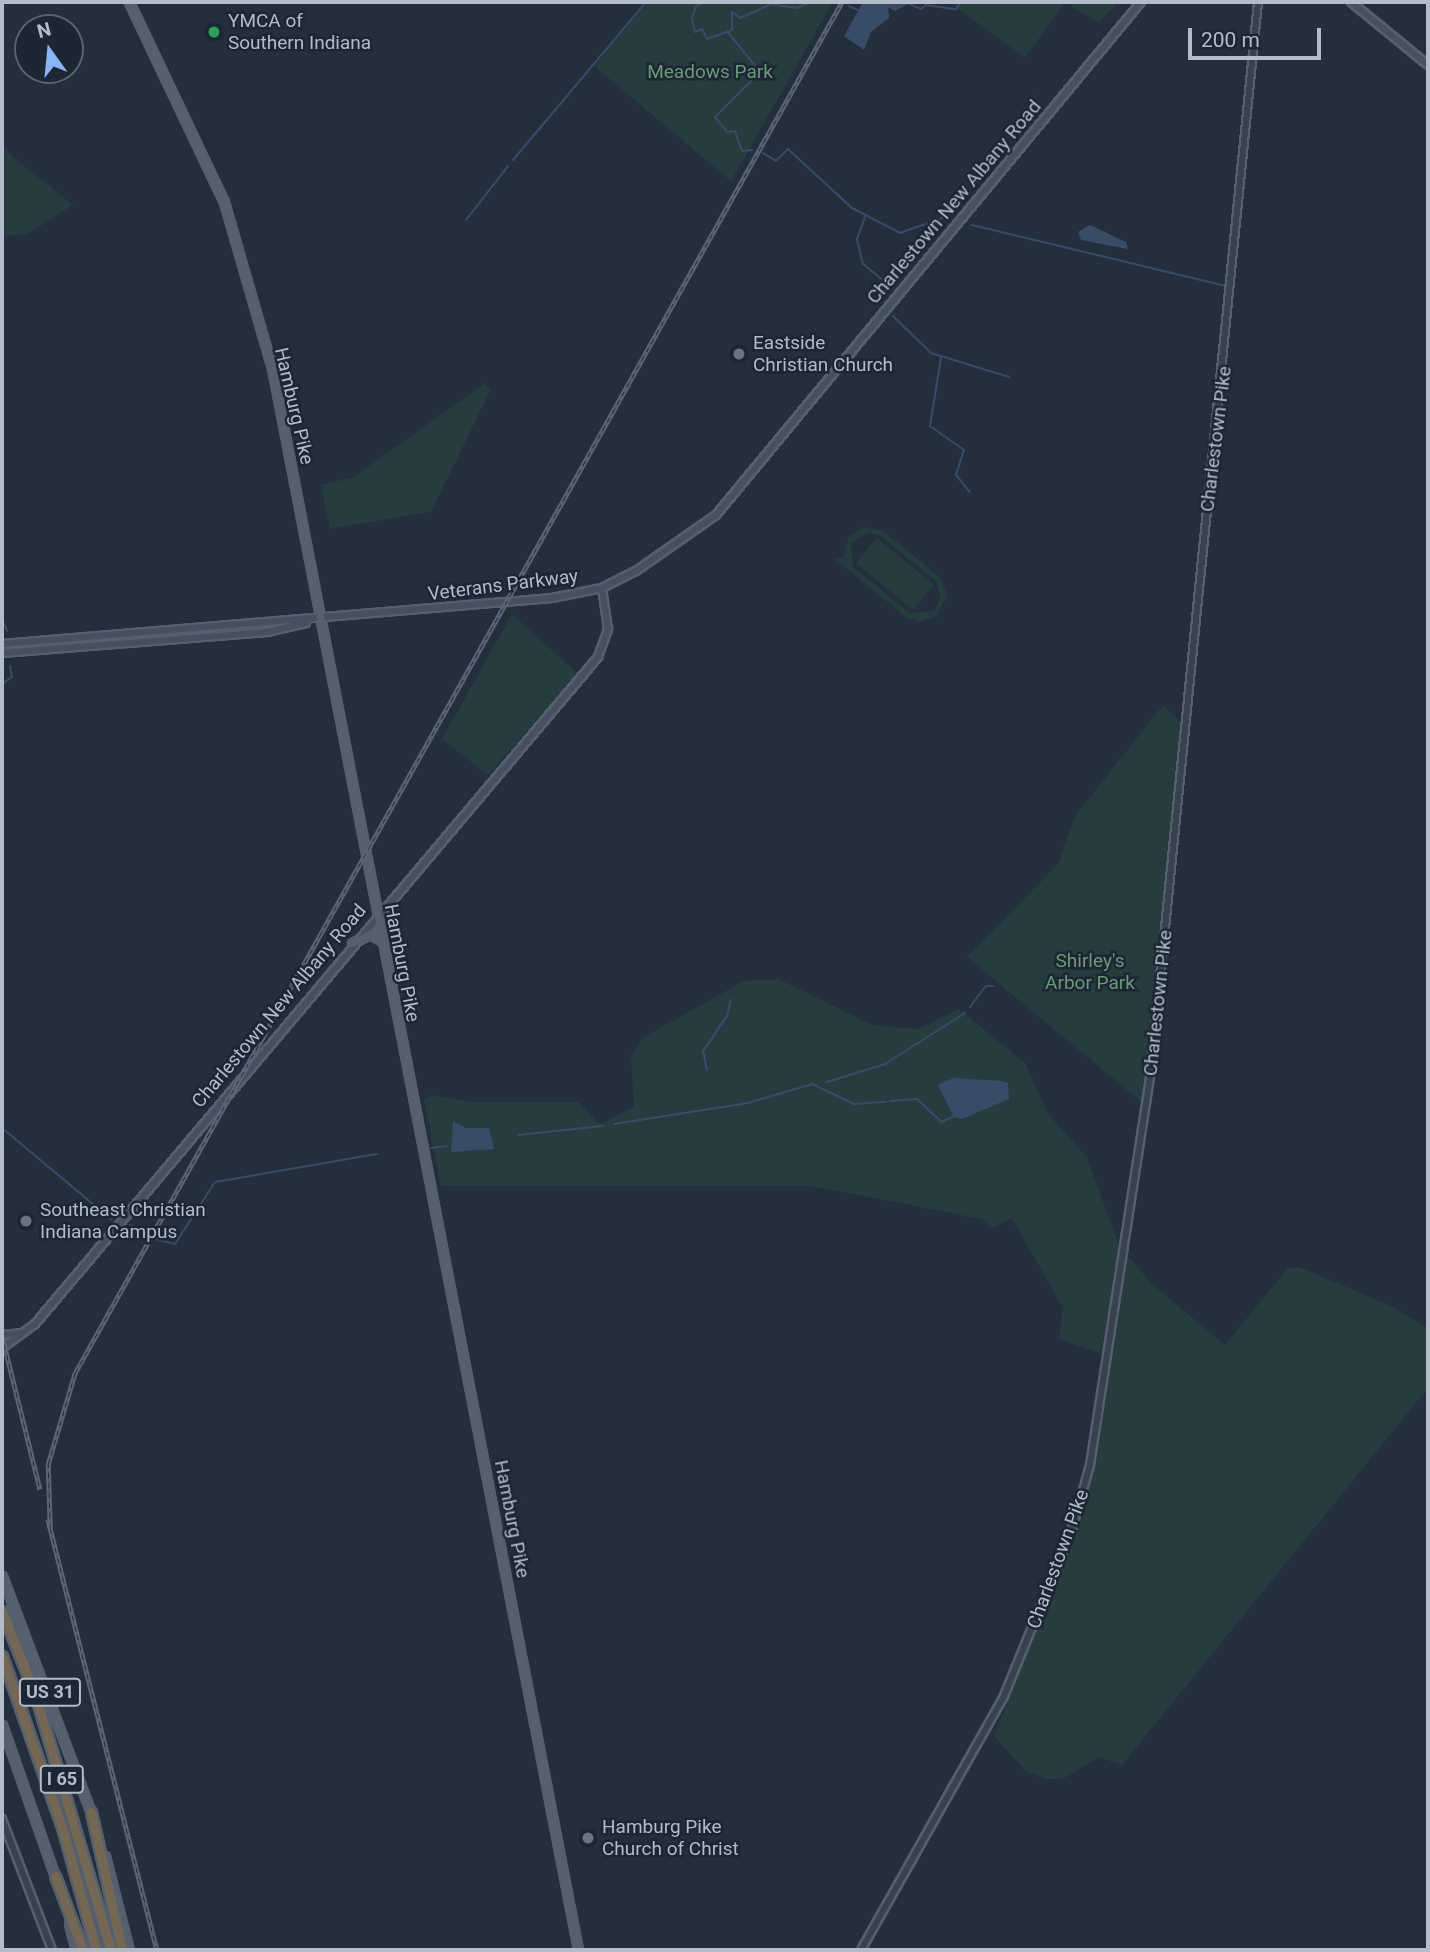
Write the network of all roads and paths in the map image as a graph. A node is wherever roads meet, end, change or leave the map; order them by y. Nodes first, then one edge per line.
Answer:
1 (129, 2) edge
2 (1141, 2) edge
3 (1258, 2) edge
4 (1351, 2) edge
5 (1428, 65) edge
6 (679, 546) joint
7 (602, 588) junction
8 (320, 620) junction
9 (2, 644) edge
10 (2, 653) edge
11 (377, 913) junction
12 (384, 942) junction
13 (352, 943) junction
14 (20, 1334) junction
15 (2, 1335) edge
16 (2, 1348) edge
17 (2, 1576) edge
18 (2, 1611) edge
19 (2, 1656) edge
20 (2, 1725) edge
21 (91, 1812) junction
22 (2, 1819) edge
23 (55, 1876) junction
24 (52, 1950) edge
25 (76, 1950) edge
26 (83, 1950) edge
27 (96, 1950) edge
28 (110, 1950) edge
29 (122, 1950) edge
30 (130, 1950) edge
31 (578, 1950) edge
32 (861, 1950) edge

1 - 8 main road, Hamburg Pike
2 - 6 main road, Charlestown New Albany Road
3 - 32 street, Charlestown Pike
4 - 5 main road
6 - 7 main road, Veterans Parkway
7 - 8 main road, Veterans Parkway
7 - 11 main road, Charlestown New Albany Road
8 - 9 main road, Veterans Parkway
8 - 10 main road, Veterans Parkway
8 - 11 main road, Hamburg Pike
11 - 12 main road, Hamburg Pike
11 - 13 main road, Charlestown New Albany Road
12 - 13 main road
12 - 31 main road, Hamburg Pike
13 - 14 main road, Charlestown New Albany Road
14 - 15 main road
14 - 16 main road, Charlestown New Albany Road
17 - 21 main road, US 31
18 - 28 highway, I 65
19 - 27 highway, I 65
20 - 23 main road, US 31
21 - 29 highway
21 - 30 main road, US 31
22 - 24 street
23 - 25 main road, US 31
23 - 26 highway

